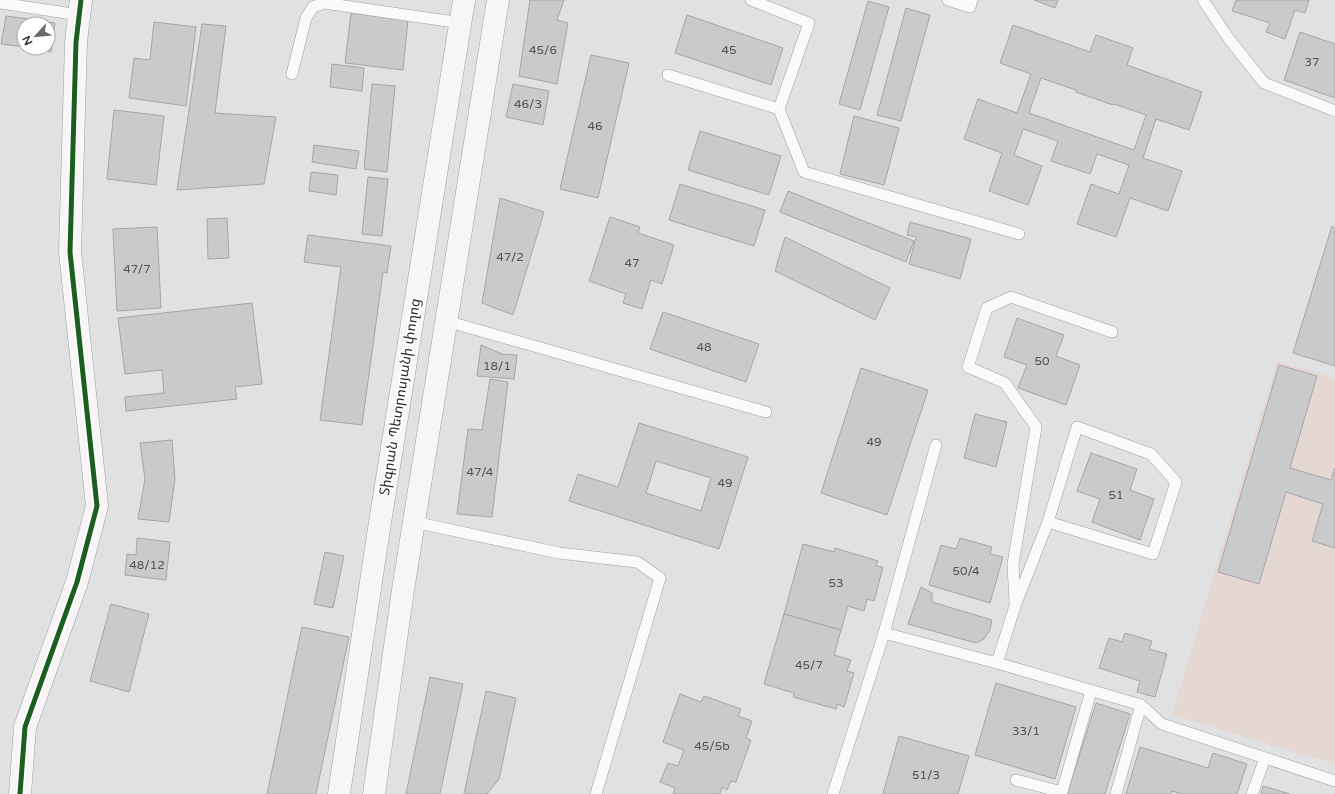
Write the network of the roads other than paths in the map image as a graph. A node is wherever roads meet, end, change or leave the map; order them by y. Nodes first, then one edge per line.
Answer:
1 (464, 0) edge
2 (498, 0) edge
3 (751, 0) edge
4 (948, 0) edge
5 (972, 0) edge
6 (1203, 0) edge
7 (0, 2) edge
8 (80, 8) edge
9 (461, 23) junction
10 (292, 74) dead end
11 (668, 75) dead end
12 (779, 108) junction
13 (1335, 111) edge
14 (1019, 234) dead end
15 (446, 321) junction
16 (1112, 332) dead end
17 (766, 412) dead end
18 (936, 445) dead end
19 (414, 522) junction
20 (1048, 522) junction
21 (1015, 606) junction
22 (884, 633) junction
23 (997, 664) junction
24 (1091, 691) junction
25 (1141, 705) junction
26 (1266, 758) junction
27 (1016, 780) dead end
28 (1335, 781) edge
29 (20, 794) edge
30 (339, 794) edge
31 (374, 794) edge
32 (596, 794) edge
33 (833, 794) edge
34 (1116, 794) edge
35 (1252, 794) edge

1 - 9 main road, Տիգրան Պետրոսյանի փողոց
2 - 15 main road
3 - 12 lane
4 - 5 lane
6 - 13 lane
7 - 8 lane
8 - 29 main road
9 - 10 lane
9 - 30 main road, Տիգրան Պետրոսյանի փողոց
11 - 12 lane
12 - 14 lane
15 - 17 lane
15 - 19 main road
16 - 21 lane
18 - 22 lane
19 - 31 main road
19 - 32 lane
20 - 20 lane
20 - 21 lane
21 - 23 lane
22 - 23 lane
22 - 33 lane
23 - 24 lane
24 - 25 lane
24 - 27 lane
25 - 26 lane
25 - 34 lane
26 - 28 lane
26 - 35 lane

